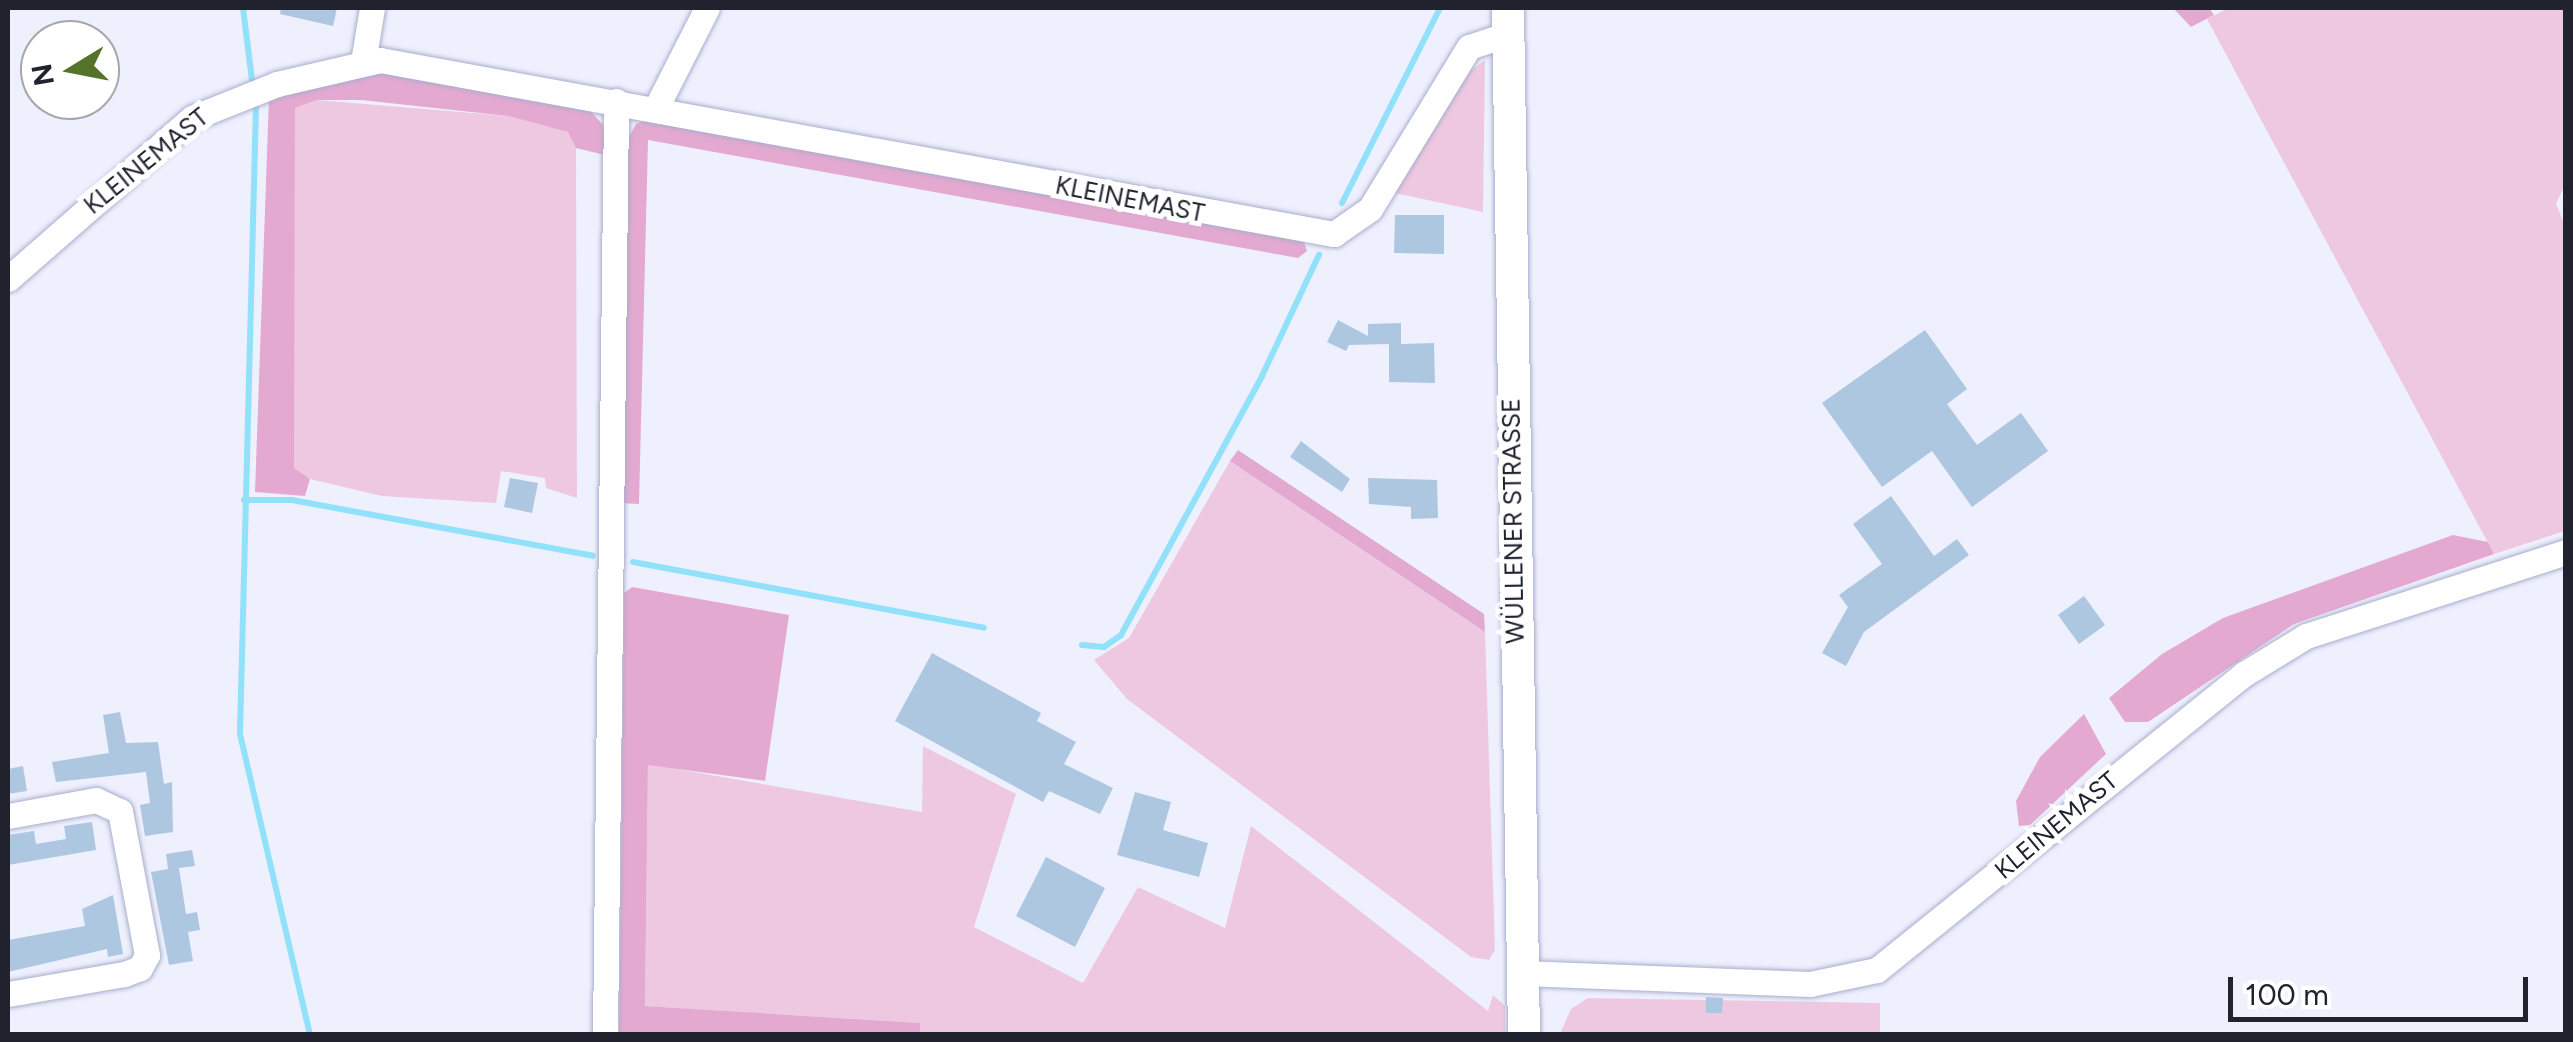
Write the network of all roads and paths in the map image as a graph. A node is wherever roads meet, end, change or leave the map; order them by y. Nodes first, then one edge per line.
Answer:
1 (372, 8) edge
2 (708, 8) edge
3 (1508, 21) edge
4 (362, 62) junction
5 (616, 101) junction
6 (656, 108) junction
7 (8, 279) edge
8 (2566, 552) edge
9 (8, 816) edge
10 (1522, 973) junction
11 (8, 994) edge
12 (606, 1034) edge
13 (1524, 1034) edge

1 - 4 street
2 - 6 street
3 - 6 street, KLEINEMAST
3 - 10 main road, WÜLLENER STRASSE
4 - 5 street, KLEINEMAST
4 - 7 street, KLEINEMAST
5 - 6 street, KLEINEMAST
5 - 12 street
8 - 10 street, KLEINEMAST
9 - 11 street
10 - 13 main road, WÜLLENER STRASSE

